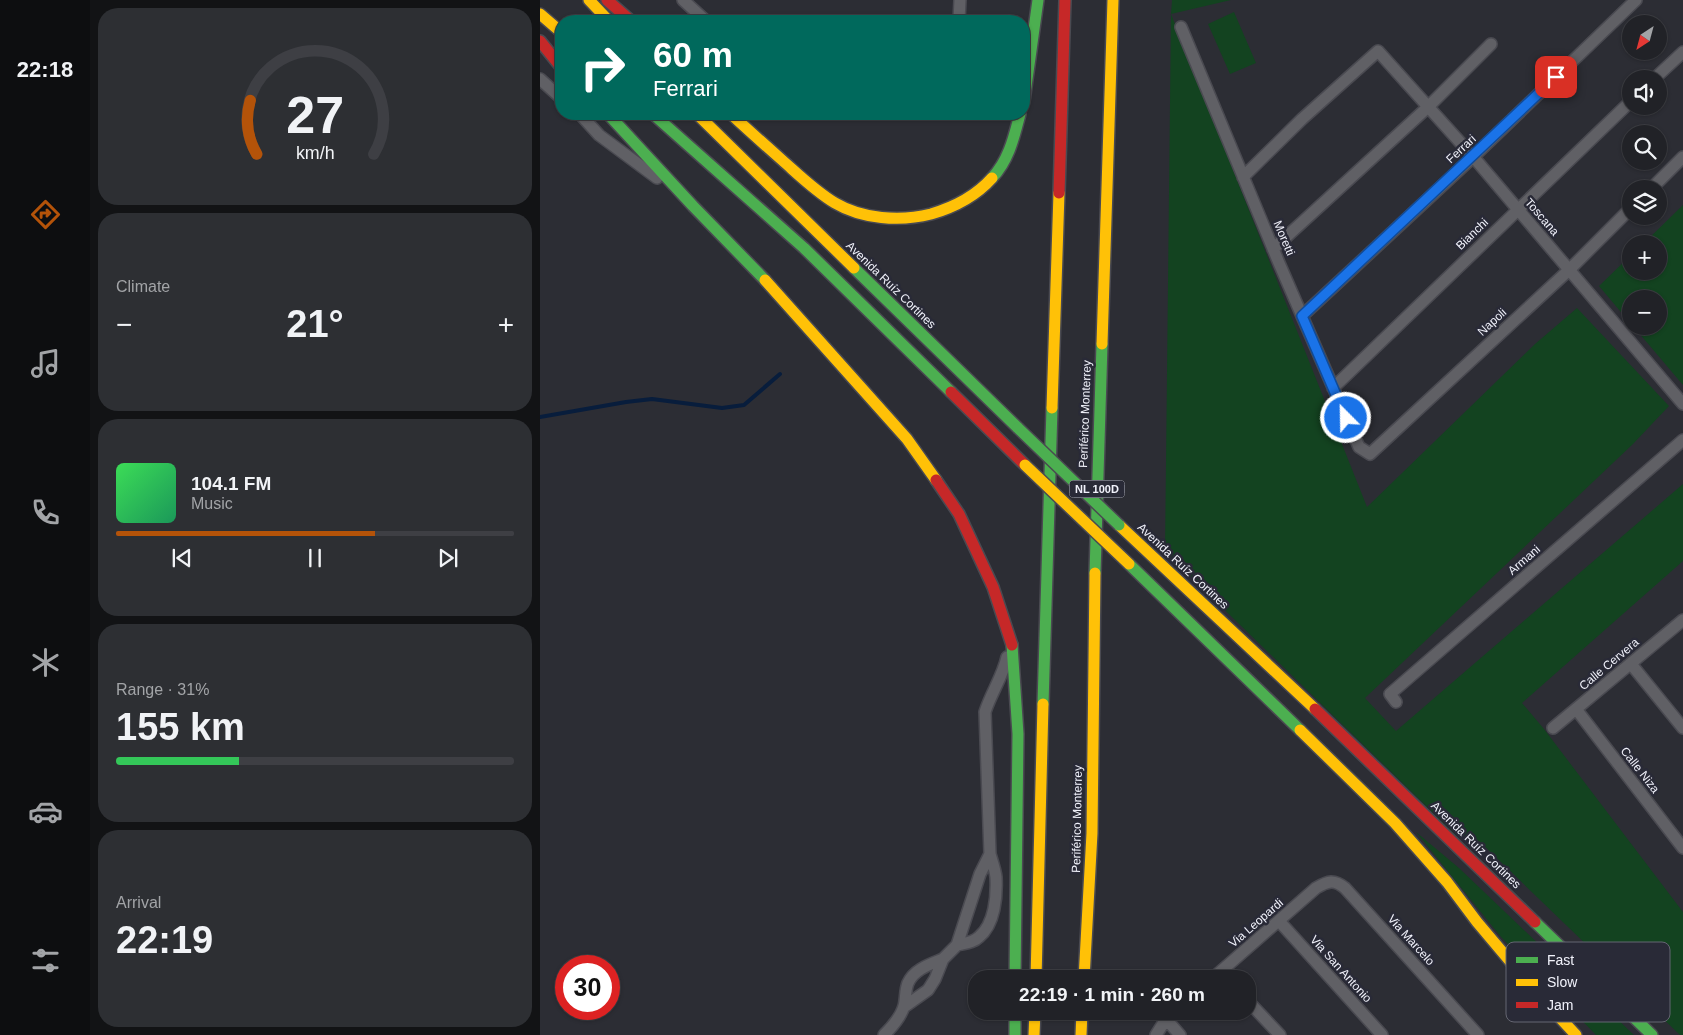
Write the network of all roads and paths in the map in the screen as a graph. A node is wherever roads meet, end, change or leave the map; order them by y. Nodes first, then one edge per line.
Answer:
1 (590, 0) edge
2 (607, 0) edge
3 (683, 0) edge
4 (960, 0) edge
5 (1038, 0) edge
6 (1065, 0) edge
7 (1113, 0) edge
8 (1636, 0) edge
9 (540, 14) edge
10 (604, 15) edge
11 (624, 15) edge
12 (699, 15) edge
13 (959, 15) edge
14 (555, 27) edge
15 (1181, 27) dead end
16 (540, 42) edge
17 (1491, 44) dead end
18 (1683, 52) edge
19 (1030, 58) edge
20 (555, 59) edge
21 (1664, 70) edge
22 (540, 79) edge
23 (555, 93) edge
24 (1428, 107) junction
25 (1622, 110) edge
26 (585, 120) edge
27 (614, 120) edge
28 (660, 120) edge
29 (703, 120) edge
30 (738, 120) edge
31 (1019, 120) edge
32 (1473, 157) junction
33 (1683, 157) edge
34 (1243, 177) junction
35 (1660, 180) edge
36 (693, 206) junction
37 (1518, 210) junction
38 (1622, 217) edge
39 (1273, 249) junction
40 (1569, 270) junction
41 (782, 297) junction
42 (1302, 316) junction
43 (1333, 388) junction
44 (1683, 404) edge
45 (1683, 440) edge
46 (1370, 454) joint
47 (1683, 620) edge
48 (1631, 664) junction
49 (1396, 702) dead end
50 (1576, 709) junction
51 (1553, 728) dead end
52 (1683, 728) edge
53 (1683, 848) edge
54 (990, 854) junction
55 (1316, 888) joint
56 (1279, 921) junction
57 (1556, 942) edge
58 (957, 945) junction
59 (1506, 956) edge
60 (943, 959) junction
61 (1015, 970) edge
62 (1036, 970) edge
63 (1084, 970) edge
64 (1226, 970) edge
65 (904, 1008) junction
66 (1256, 1010) edge
67 (1015, 1020) edge
68 (1035, 1020) edge
69 (1082, 1020) edge
70 (1166, 1020) joint
71 (1564, 1022) edge
72 (1639, 1022) edge
73 (884, 1035) edge
74 (1015, 1035) edge
75 (1034, 1035) edge
76 (1081, 1035) edge
77 (1156, 1035) edge
78 (1180, 1035) edge
79 (1280, 1035) edge
80 (1382, 1035) edge
81 (1478, 1035) edge
82 (1576, 1035) edge
83 (1652, 1035) edge

1 - 10 main road
2 - 11 main road
3 - 12 street
4 - 13 street
5 - 19 main road
6 - 62 main road
7 - 63 main road, Periférico Monterrey / NL 100D
8 - 32 street, Ferrari
9 - 14 main road
15 - 34 street, Moretti
16 - 20 main road
17 - 24 street
18 - 21 street
22 - 23 street
24 - 32 street, Toscana
24 - 34 street, Toscana
24 - 39 street
25 - 37 street, Bianchi
26 - 36 street
27 - 36 main road
28 - 59 main road, bridge
29 - 57 main road, Avenida Ruíz Cortines, bridge
30 - 31 main road
32 - 37 street, Toscana
32 - 42 street, Ferrari
33 - 35 street
34 - 39 street, Moretti
36 - 41 main road
37 - 40 street, Toscana
37 - 43 street, Bianchi
38 - 40 street, Napoli
39 - 42 street, Moretti
40 - 44 street, Toscana
40 - 46 street, Napoli
41 - 54 street
41 - 61 main road
42 - 43 street, Moretti
43 - 46 street, Moretti
45 - 49 street, Armani
47 - 48 street, Calle Cervera
48 - 50 street, Calle Cervera
48 - 52 street
50 - 51 street, Calle Cervera
50 - 53 street, Calle Niza
54 - 58 street
54 - 58 street
55 - 56 street, Via Leopardi
55 - 81 street, Via Marcelo
56 - 64 street, Via Leopardi
56 - 80 street, Via San Antonio
58 - 60 street
60 - 65 street
60 - 65 street
65 - 73 street
66 - 79 street
67 - 74 main road
68 - 75 main road
69 - 76 main road
70 - 77 street
70 - 78 street
71 - 82 main road, bridge
72 - 83 main road, Avenida Ruíz Cortines, bridge

